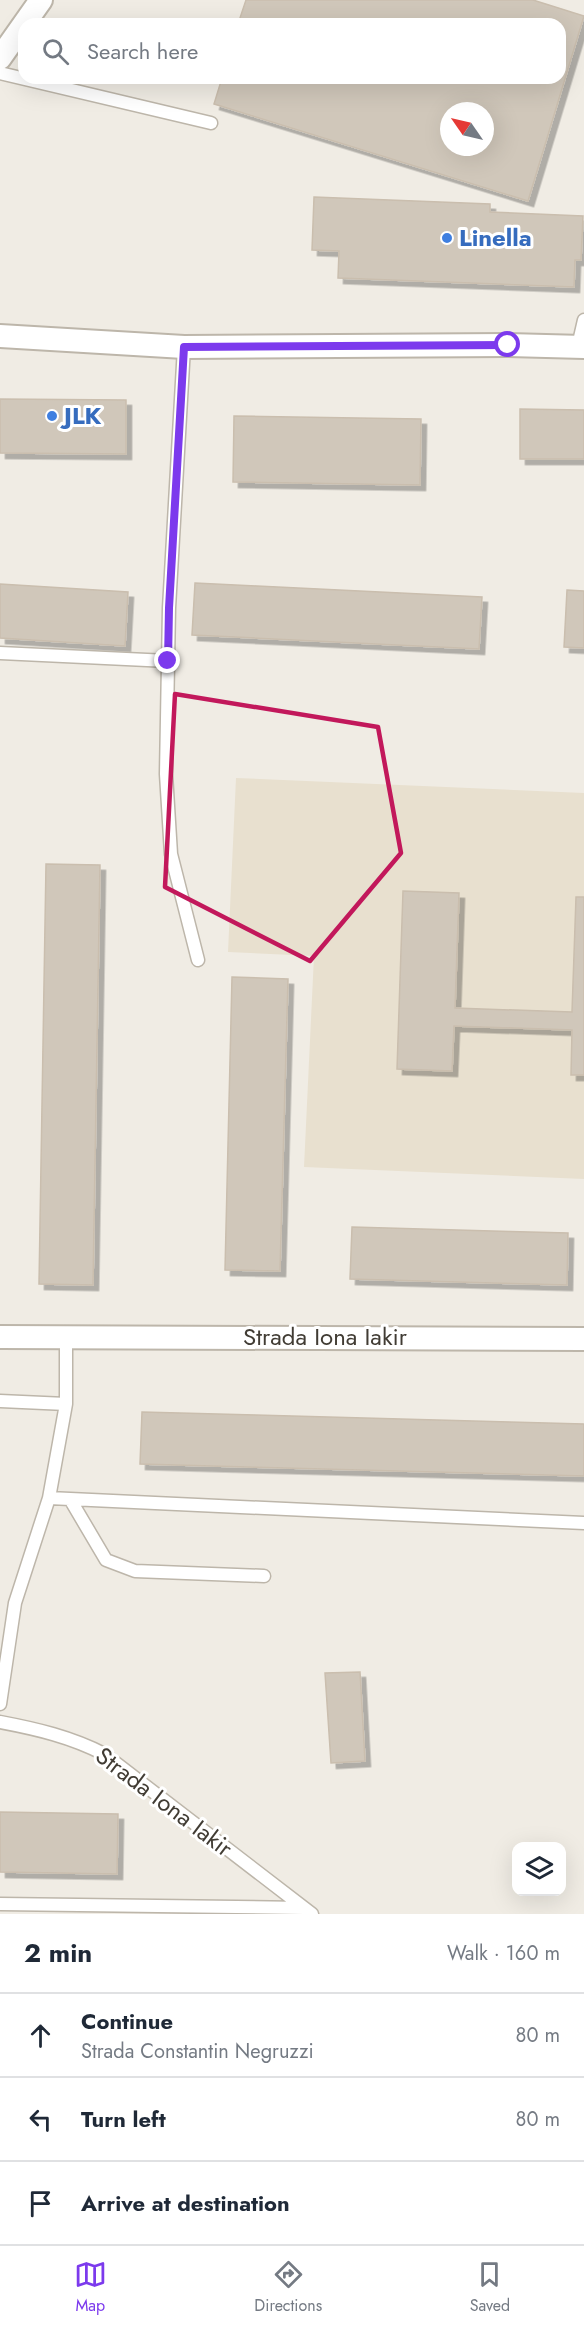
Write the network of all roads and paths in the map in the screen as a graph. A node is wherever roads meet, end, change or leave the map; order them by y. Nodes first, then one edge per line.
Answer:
1 (41, 0) edge
2 (28, 18) edge
3 (18, 33) edge
4 (0, 58) edge
5 (0, 73) edge
6 (18, 77) edge
7 (46, 84) edge
8 (211, 123) dead end
9 (584, 320) edge
10 (0, 336) edge
11 (184, 347) junction
12 (581, 347) edge
13 (0, 653) edge
14 (168, 661) junction
15 (198, 960) dead end
16 (66, 1336) junction
17 (0, 1337) edge
18 (584, 1338) edge
19 (0, 1401) edge
20 (66, 1404) junction
21 (49, 1498) junction
22 (70, 1499) junction
23 (584, 1523) edge
24 (264, 1576) dead end
25 (0, 1704) edge
26 (0, 1722) edge
27 (0, 1904) edge
28 (308, 1911) edge

1 - 2 street
3 - 4 street
5 - 6 lane
7 - 8 lane
9 - 12 lane
10 - 11 street
11 - 12 street
11 - 14 lane
13 - 14 lane
14 - 15 lane
16 - 17 street, Strada Iona Iakir
16 - 18 street, Strada Iona Iakir
16 - 20 lane
19 - 20 lane
20 - 21 lane
21 - 22 lane
21 - 25 lane
22 - 23 lane
22 - 24 lane
26 - 28 lane, Strada Iona Iakir
27 - 28 lane

